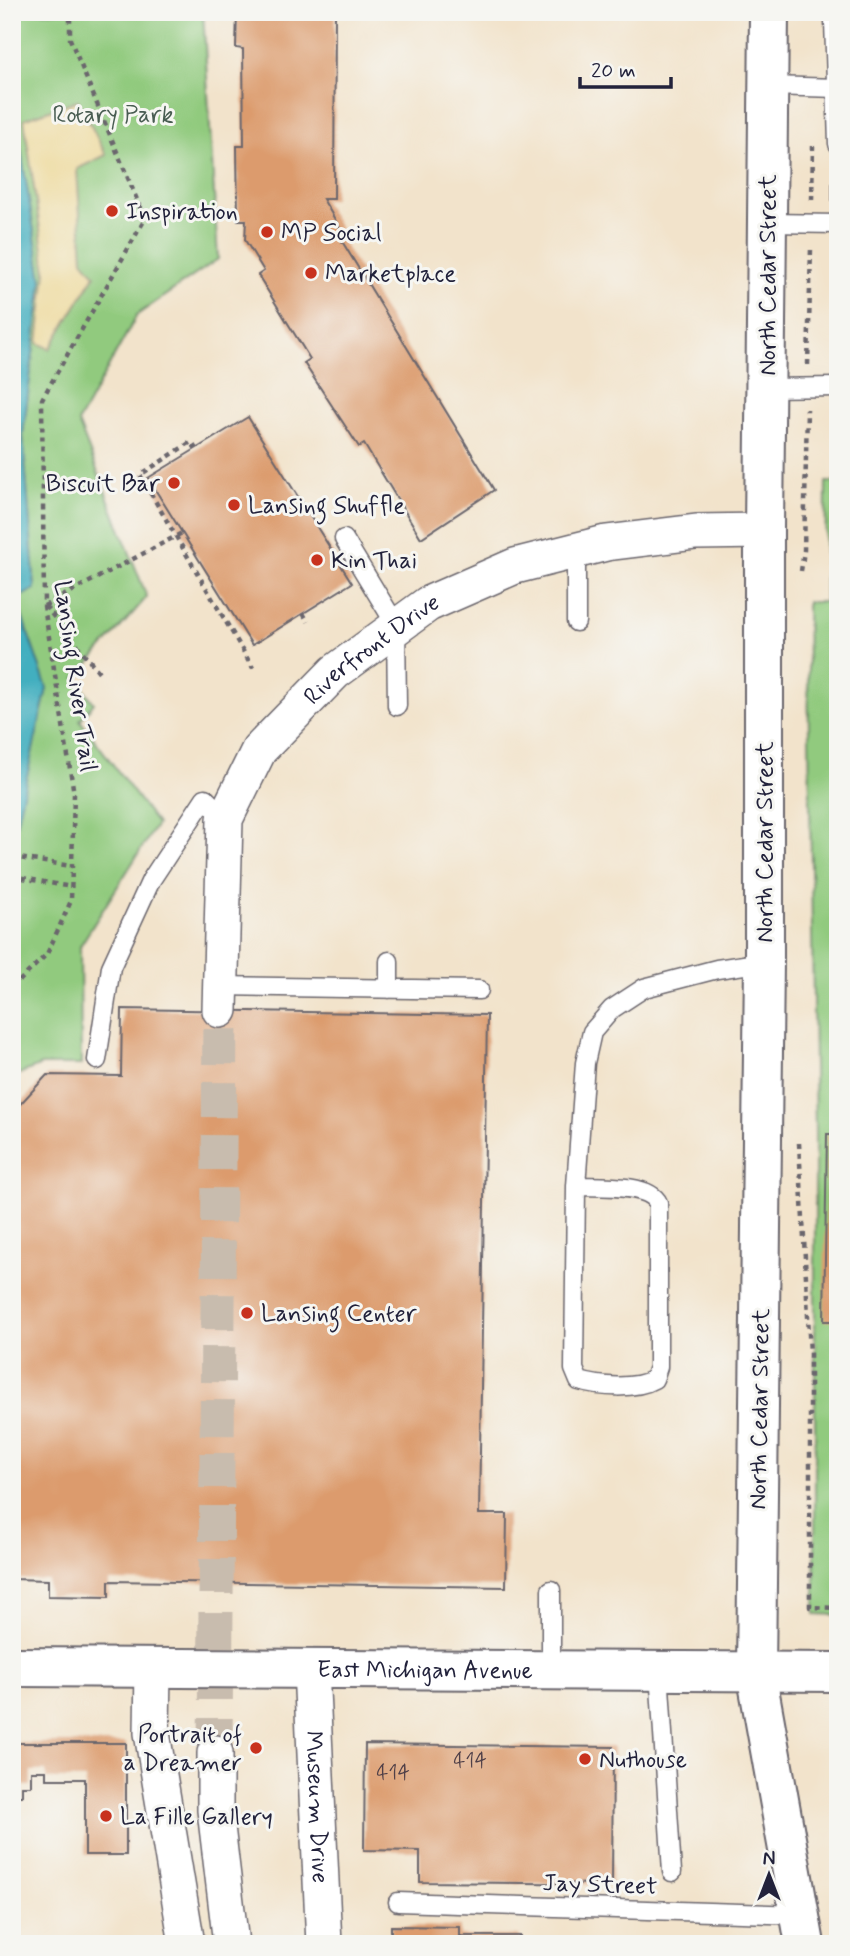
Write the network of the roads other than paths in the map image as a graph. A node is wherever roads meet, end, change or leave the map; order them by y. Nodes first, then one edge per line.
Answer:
1 (769, 12) edge
2 (838, 21) edge
3 (769, 86) junction
4 (836, 88) edge
5 (838, 144) edge
6 (767, 223) junction
7 (838, 224) edge
8 (838, 387) edge
9 (766, 388) junction
10 (764, 531) junction
11 (344, 539) dead end
12 (576, 551) junction
13 (576, 622) dead end
14 (396, 625) junction
15 (397, 706) dead end
16 (225, 819) junction
17 (388, 961) dead end
18 (764, 962) junction
19 (388, 989) junction
20 (479, 990) dead end
21 (220, 998) joint
22 (97, 1060) dead end
23 (576, 1186) junction
24 (551, 1590) dead end
25 (12, 1667) edge
26 (153, 1668) junction
27 (311, 1669) junction
28 (551, 1671) junction
29 (659, 1671) junction
30 (755, 1672) junction
31 (838, 1672) edge
32 (215, 1753) tunnel mouth
33 (672, 1872) dead end
34 (398, 1902) dead end
35 (802, 1929) edge
36 (187, 1944) edge
37 (231, 1944) edge
38 (324, 1944) edge

1 - 3 main road, North Cedar Street
2 - 4 lane
3 - 4 lane
3 - 6 main road, North Cedar Street
4 - 5 lane
6 - 7 lane
6 - 9 main road, North Cedar Street
8 - 9 lane
9 - 10 main road, North Cedar Street
10 - 12 street, Riverfront Drive
10 - 18 main road, North Cedar Street
11 - 14 lane
12 - 13 lane
12 - 14 street, Riverfront Drive
14 - 15 lane
14 - 16 street, Riverfront Drive
16 - 21 street, Riverfront Drive
16 - 22 lane
17 - 19 lane
18 - 23 lane
18 - 30 main road, North Cedar Street
19 - 20 lane
19 - 21 lane
23 - 23 lane
24 - 28 lane
25 - 26 main road, East Michigan Avenue
26 - 27 main road, East Michigan Avenue
26 - 36 street
27 - 28 main road, East Michigan Avenue
27 - 38 street, Museum Drive
28 - 29 main road, East Michigan Avenue
29 - 30 main road, East Michigan Avenue
29 - 33 lane
30 - 31 main road, East Michigan Avenue
30 - 35 main road, North Cedar Street
32 - 37 street
34 - 35 lane, Jay Street

